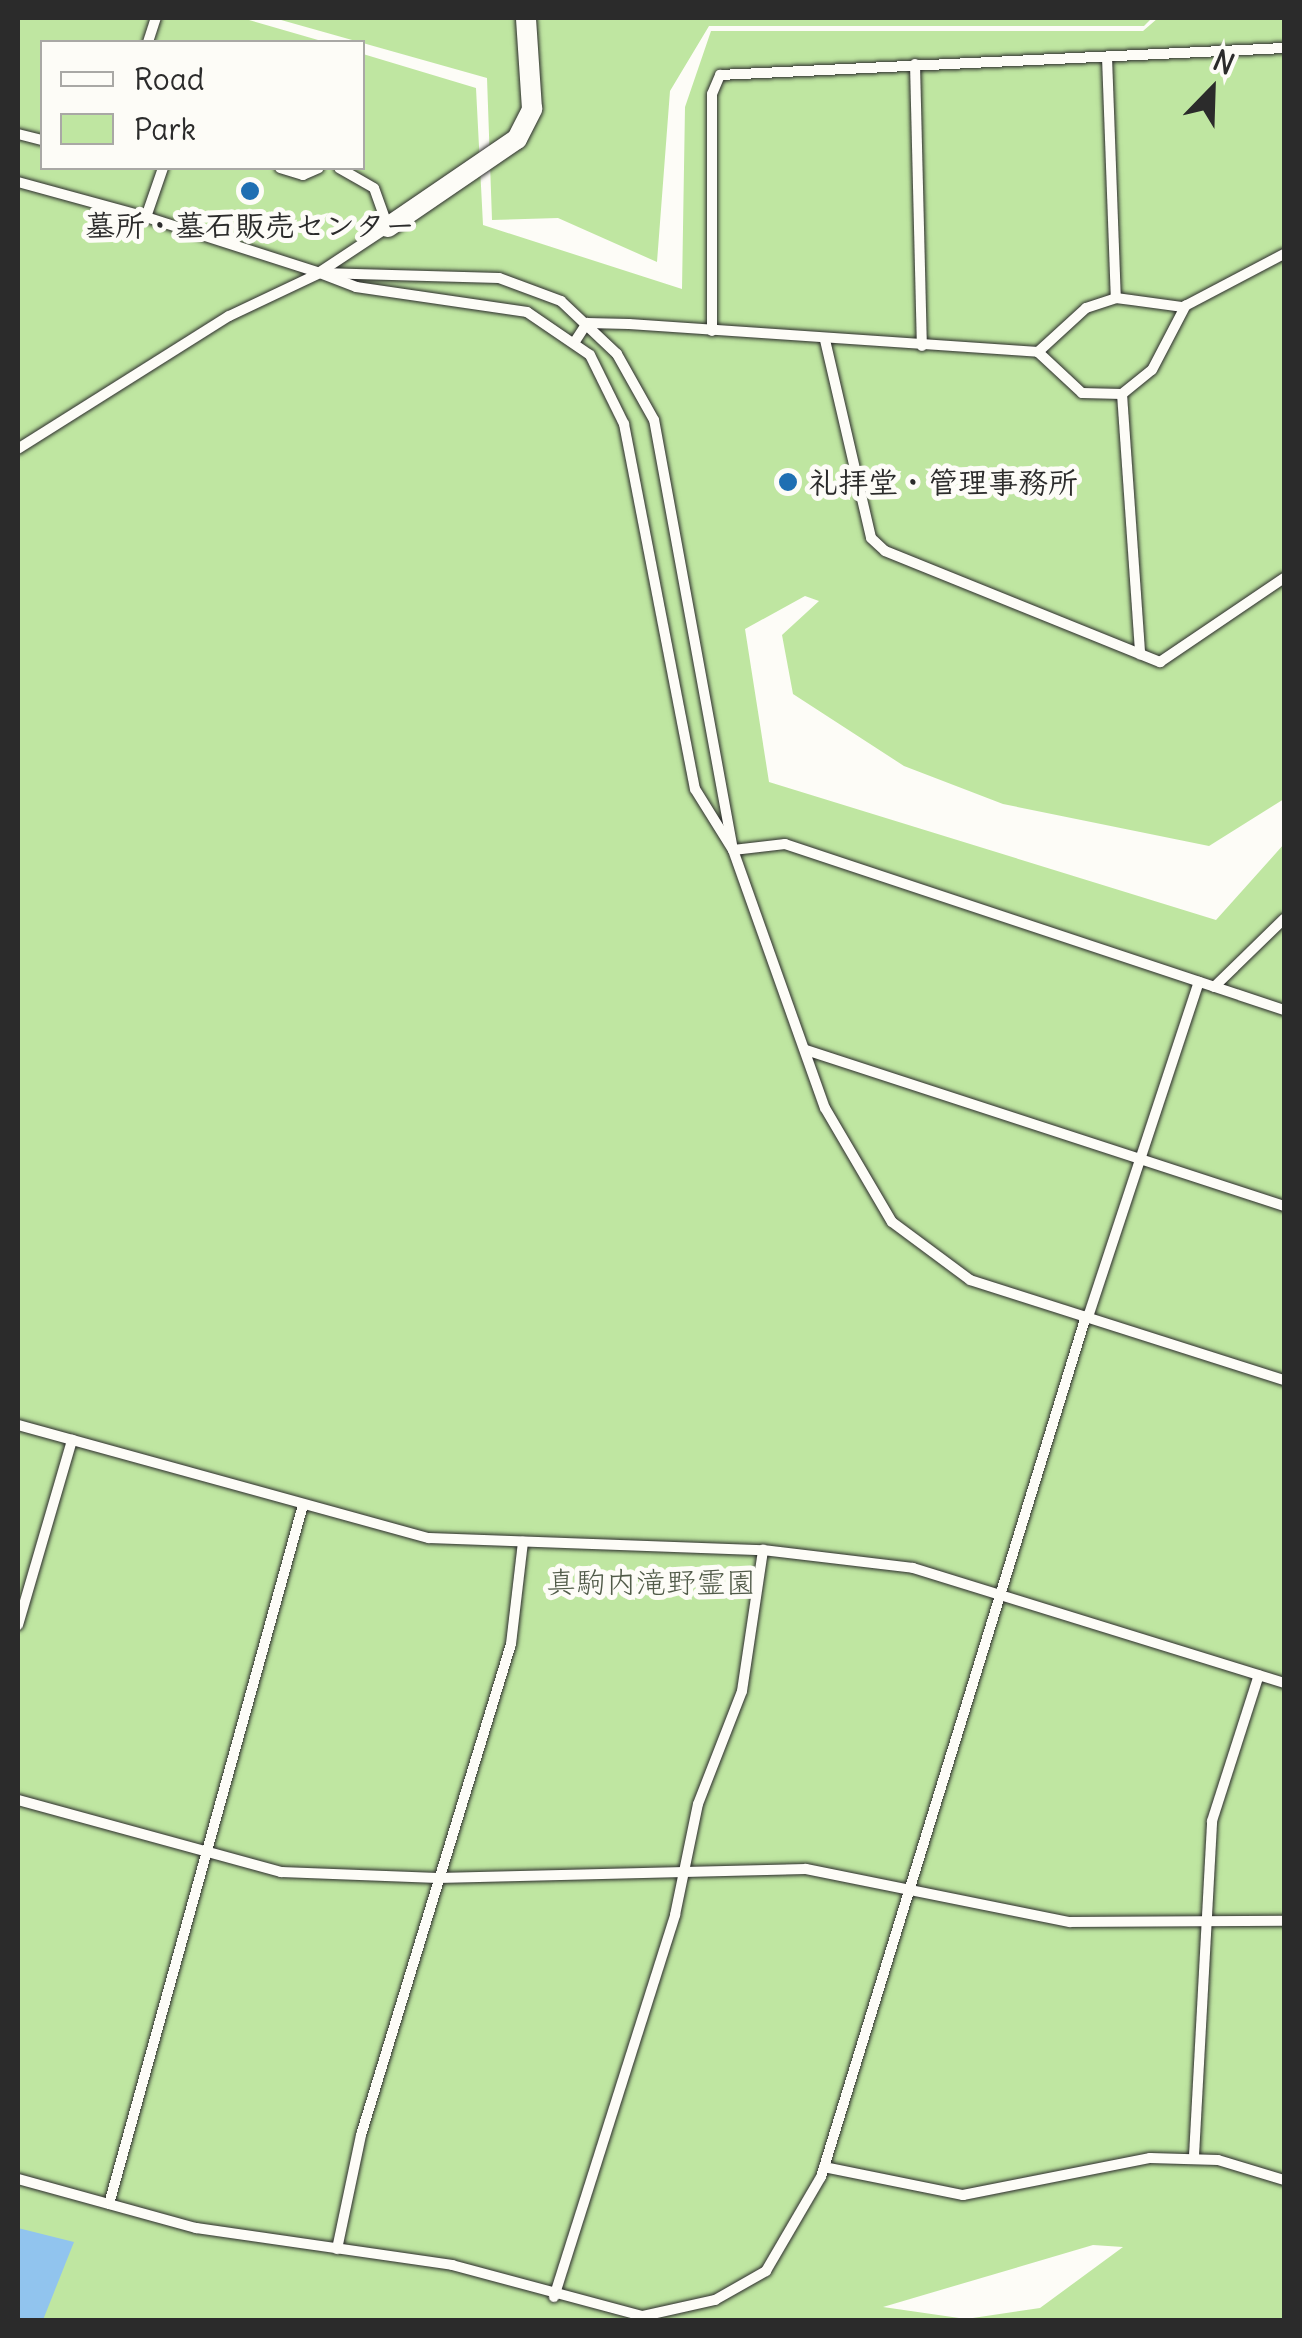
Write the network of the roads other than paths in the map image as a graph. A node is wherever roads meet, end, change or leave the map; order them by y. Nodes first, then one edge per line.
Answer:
1 (526, 18) edge
2 (1284, 48) edge
3 (1106, 57) junction
4 (914, 64) junction
5 (161, 170) edge
6 (287, 170) edge
7 (314, 170) edge
8 (343, 170) edge
9 (18, 182) edge
10 (146, 216) junction
11 (388, 228) junction
12 (1284, 254) edge
13 (320, 272) junction
14 (1116, 298) junction
15 (1186, 305) junction
16 (588, 324) junction
17 (712, 330) junction
18 (825, 340) junction
19 (574, 342) junction
20 (922, 346) junction
21 (1038, 352) junction
22 (1122, 394) junction
23 (18, 449) edge
24 (1284, 578) edge
25 (1140, 654) junction
26 (733, 850) junction
27 (1284, 919) edge
28 (1199, 982) junction
29 (1214, 987) junction
30 (1284, 1010) edge
31 (806, 1050) junction
32 (1141, 1159) junction
33 (1284, 1206) edge
34 (1087, 1316) junction
35 (1284, 1380) edge
36 (18, 1424) edge
37 (72, 1440) junction
38 (302, 1506) junction
39 (523, 1542) junction
40 (763, 1550) junction
41 (1003, 1590) junction
42 (18, 1625) edge
43 (1259, 1675) junction
44 (1284, 1683) edge
45 (18, 1800) edge
46 (208, 1854) junction
47 (682, 1868) junction
48 (438, 1878) junction
49 (909, 1894) junction
50 (1201, 1921) junction
51 (1284, 1921) edge
52 (1194, 2156) junction
53 (824, 2167) junction
54 (18, 2180) edge
55 (1284, 2180) edge
56 (109, 2204) junction
57 (337, 2249) junction
58 (554, 2297) junction

1 - 11 street
2 - 3 lane
3 - 4 lane
3 - 14 lane
4 - 17 lane
4 - 20 lane
5 - 10 lane
6 - 7 lane
8 - 11 lane
9 - 10 lane
10 - 13 lane
11 - 13 lane
12 - 15 lane
13 - 16 lane
13 - 19 lane
13 - 23 lane
14 - 15 lane
14 - 21 lane
15 - 22 lane
16 - 17 lane
16 - 19 lane
16 - 26 lane
17 - 18 lane
18 - 20 lane
18 - 25 lane
19 - 26 lane
20 - 21 lane
21 - 22 lane
22 - 25 lane
24 - 25 lane
26 - 28 lane
26 - 31 lane
27 - 29 lane
28 - 29 lane
28 - 32 lane
29 - 30 lane
31 - 32 lane
31 - 34 lane
32 - 33 lane
32 - 34 lane
34 - 35 lane
34 - 41 lane
36 - 37 lane
37 - 38 lane
37 - 42 lane
38 - 39 lane
38 - 46 lane
39 - 40 lane
39 - 48 lane
40 - 41 lane
40 - 47 lane
41 - 43 lane
41 - 49 lane
43 - 44 lane
43 - 50 lane
45 - 46 lane
46 - 48 lane
46 - 56 lane
47 - 48 lane
47 - 49 lane
47 - 58 lane
48 - 57 lane
49 - 50 lane
49 - 53 lane
50 - 51 lane
50 - 52 lane
52 - 53 lane
52 - 55 lane
53 - 58 lane
54 - 56 lane
56 - 57 lane
57 - 58 lane

